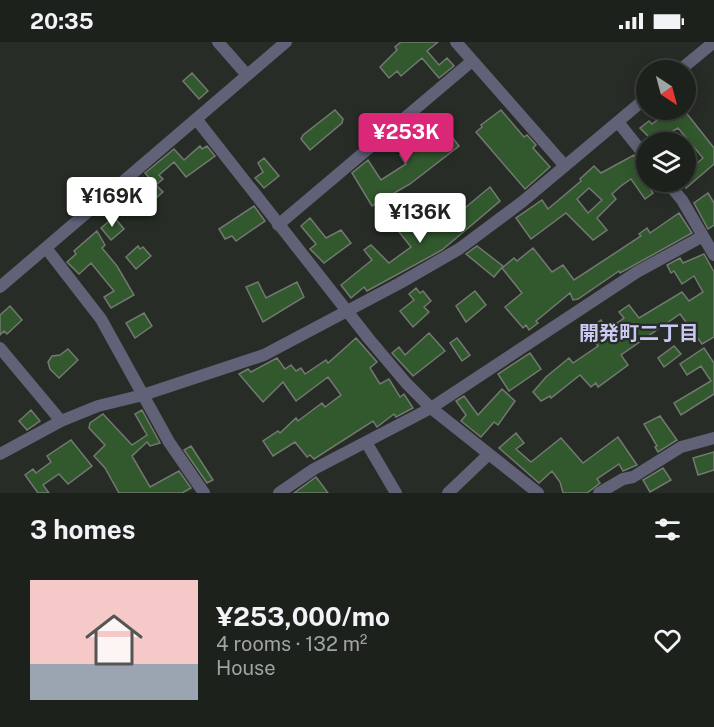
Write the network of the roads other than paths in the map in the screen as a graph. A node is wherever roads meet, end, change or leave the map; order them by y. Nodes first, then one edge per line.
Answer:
1 (218, 42) edge
2 (286, 42) edge
3 (456, 42) edge
4 (707, 44) edge
5 (690, 60) edge
6 (472, 61) junction
7 (247, 75) junction
8 (636, 107) edge
9 (197, 120) junction
10 (618, 122) junction
11 (636, 144) edge
12 (565, 166) junction
13 (674, 192) edge
14 (278, 225) junction
15 (704, 236) junction
16 (46, 248) junction
17 (714, 255) edge
18 (0, 287) edge
19 (346, 311) junction
20 (0, 348) edge
21 (143, 395) junction
22 (431, 408) junction
23 (61, 421) junction
24 (714, 438) edge
25 (366, 442) junction
26 (0, 454) edge
27 (489, 454) junction
28 (204, 493) edge
29 (279, 493) edge
30 (396, 493) edge
31 (448, 493) edge
32 (538, 493) edge
33 (599, 493) edge

1 - 7 street
2 - 7 street
3 - 6 street
4 - 5 street
6 - 12 street
6 - 14 street
7 - 9 street
8 - 10 street
9 - 14 street
9 - 16 street
10 - 11 street
10 - 12 street
12 - 19 street
13 - 15 street
14 - 19 street
15 - 17 street
15 - 22 street
16 - 18 street
16 - 21 street
19 - 21 street
19 - 22 street
20 - 23 street
21 - 23 street
21 - 28 street
22 - 25 street
22 - 27 street
23 - 26 street
24 - 33 street
25 - 29 street
25 - 30 street
27 - 31 street
27 - 32 street

